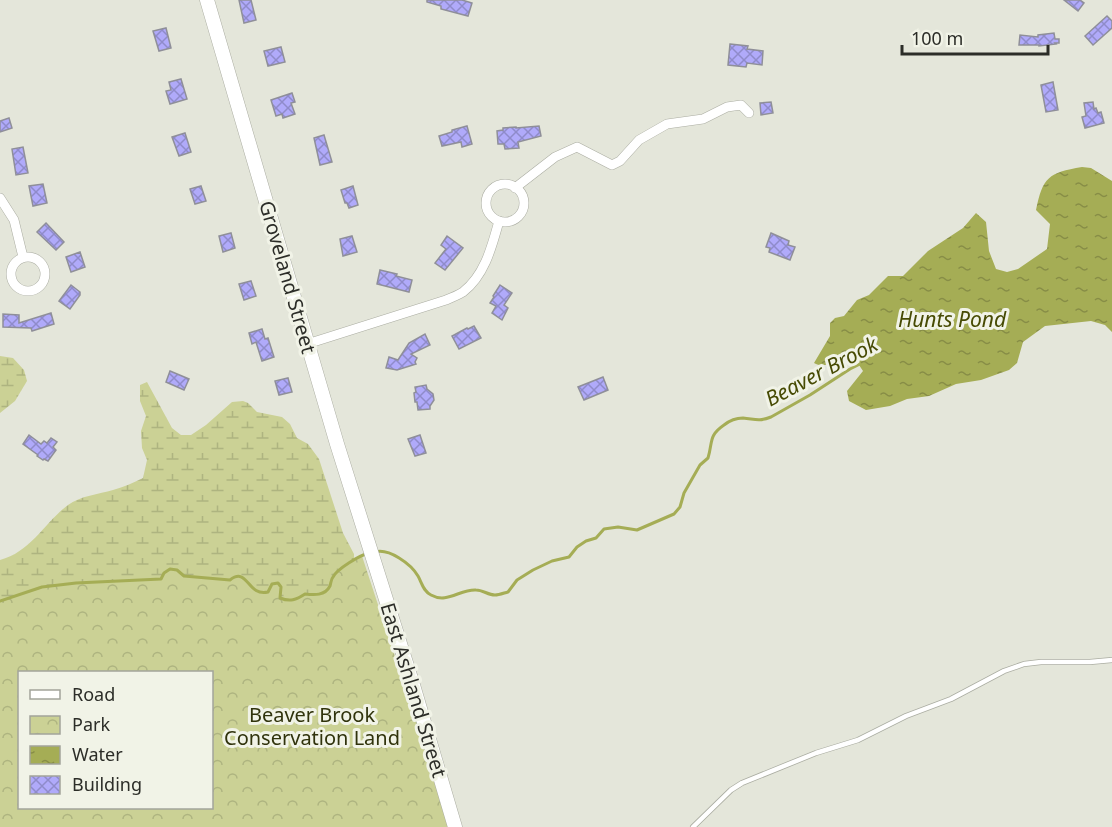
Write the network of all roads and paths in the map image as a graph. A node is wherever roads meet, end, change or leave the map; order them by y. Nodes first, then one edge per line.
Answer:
1 (207, 0) edge
2 (749, 113) dead end
3 (515, 188) junction
4 (0, 198) edge
5 (499, 221) junction
6 (23, 257) dead end
7 (308, 344) junction
8 (370, 552) joint
9 (1112, 660) edge
10 (455, 827) edge
11 (693, 827) edge

1 - 7 main road, Groveland Street
2 - 3 street
3 - 5 street
3 - 5 street
4 - 6 street
5 - 7 street
7 - 8 main road, Groveland Street
8 - 10 main road, East Ashland Street
9 - 11 lane

